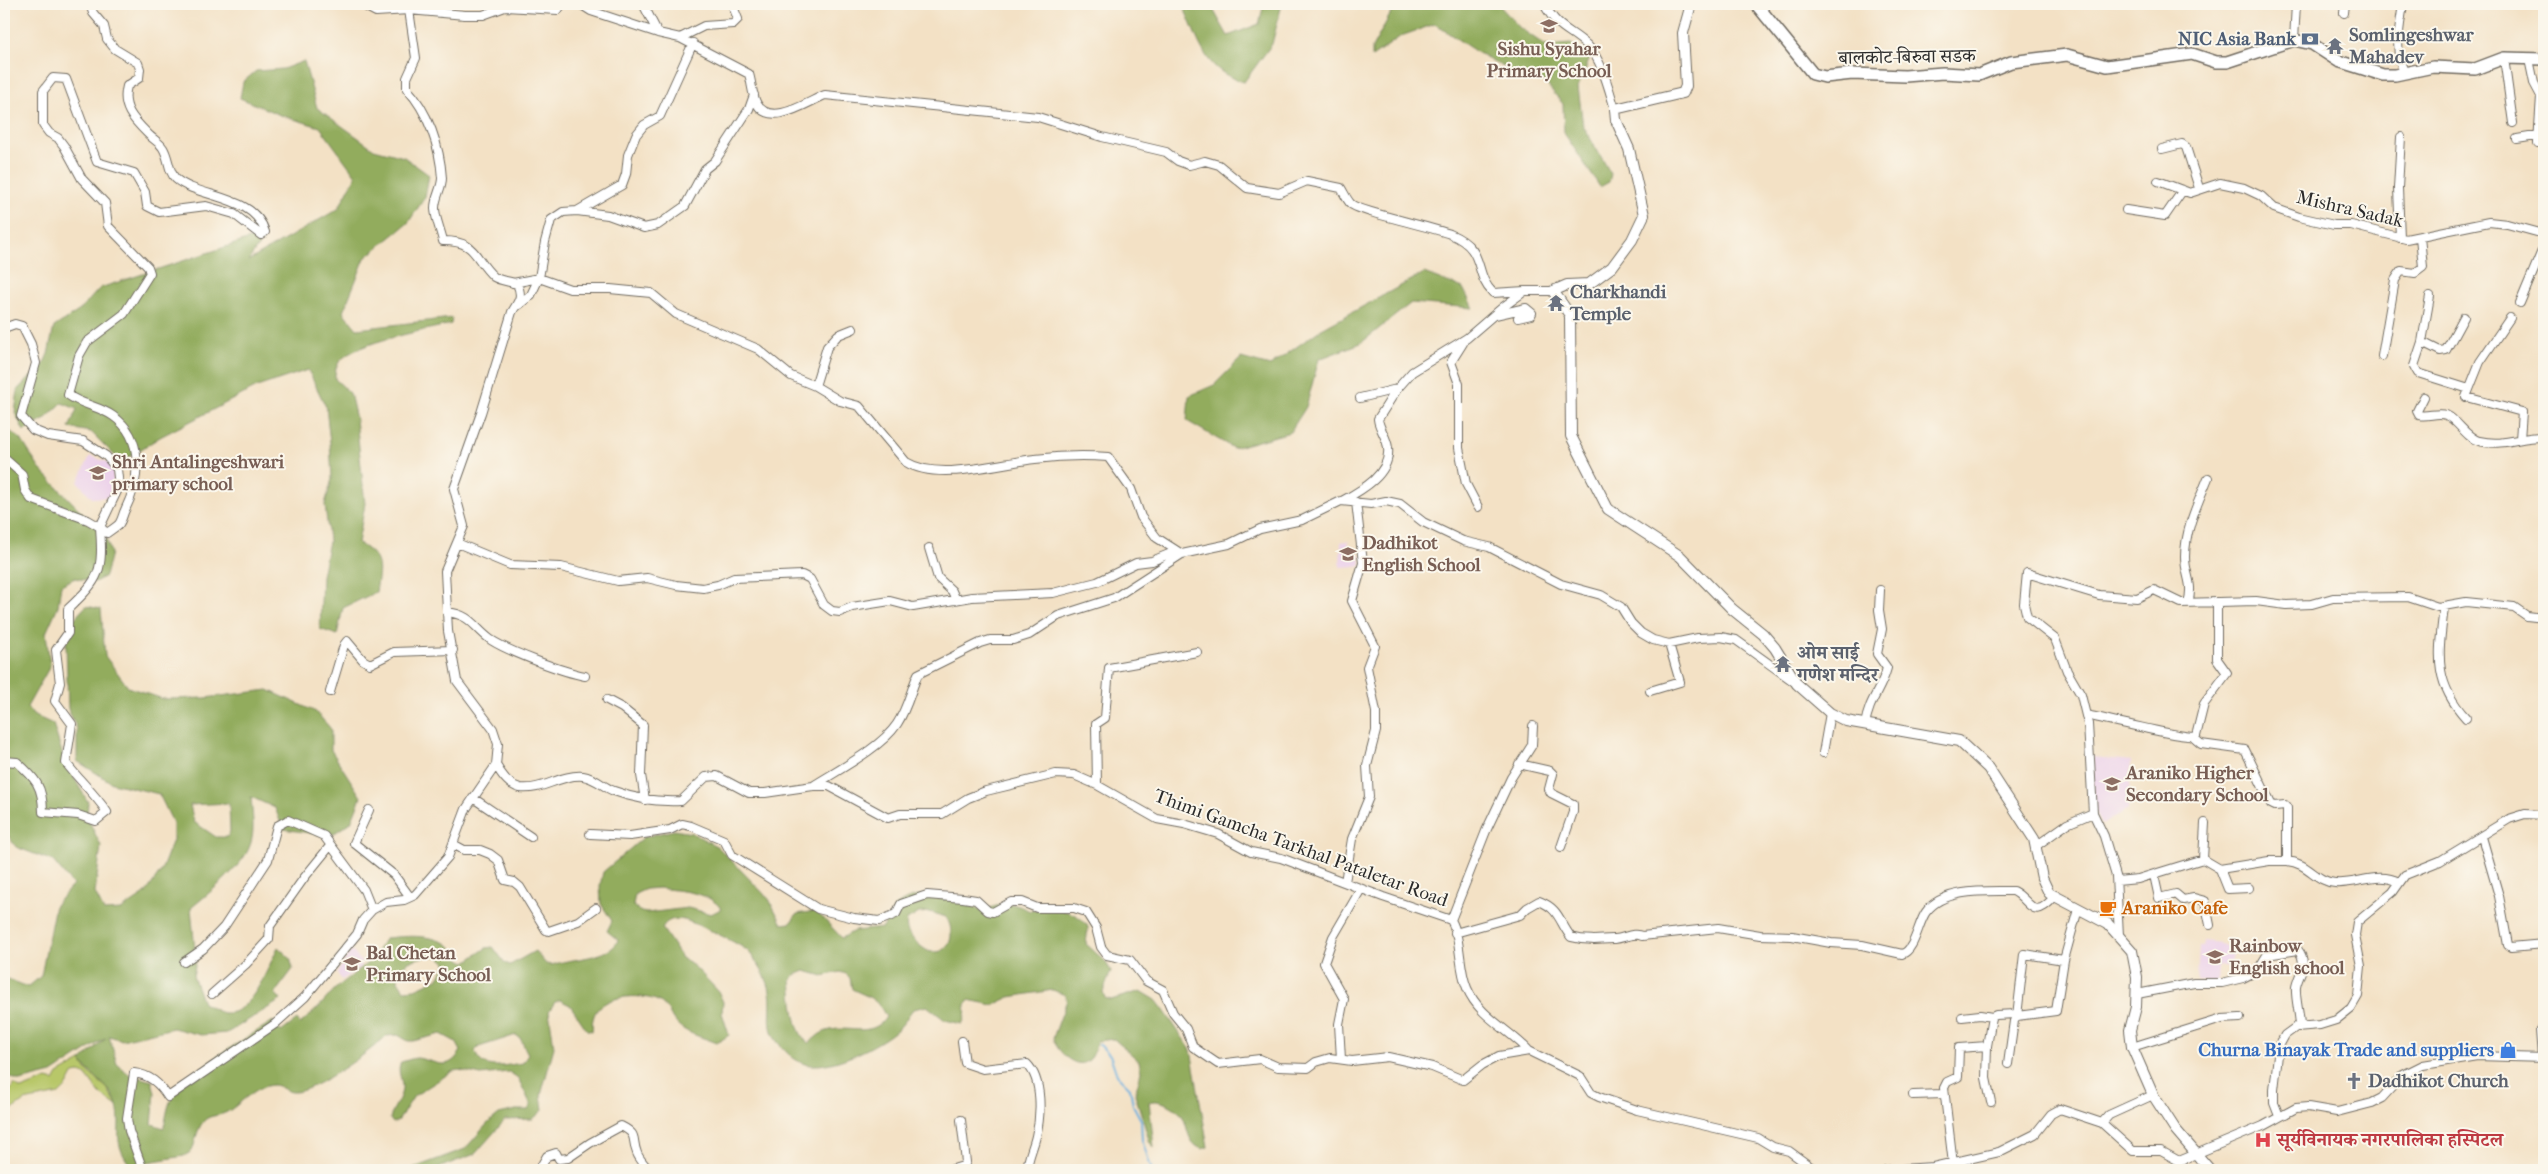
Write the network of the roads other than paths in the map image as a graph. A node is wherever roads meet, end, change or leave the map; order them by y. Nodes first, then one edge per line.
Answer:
1 (90, 4) edge
2 (361, 4) edge
3 (562, 4) edge
4 (580, 4) edge
5 (643, 4) edge
6 (732, 4) edge
7 (1544, 4) edge
8 (1692, 4) edge
9 (1756, 4) edge
10 (2296, 4) edge
11 (2346, 4) edge
12 (2403, 4) edge
13 (2443, 4) edge
14 (409, 10) junction
15 (2344, 13) dead end
16 (658, 33) junction
17 (680, 38) junction
18 (2294, 40) junction
19 (693, 43) junction
20 (2504, 58) junction
21 (2529, 59) junction
22 (2544, 59) edge
23 (2405, 73) junction
24 (754, 94) junction
25 (1615, 110) junction
26 (2513, 123) dead end
27 (2542, 135) edge
28 (2401, 137) dead end
29 (2517, 140) dead end
30 (2538, 143) dead end
31 (2162, 149) dead end
32 (2158, 181) dead end
33 (2199, 188) junction
34 (2183, 190) junction
35 (2126, 210) dead end
36 (578, 211) junction
37 (2544, 234) edge
38 (2420, 237) junction
39 (2400, 238) junction
40 (2544, 246) edge
41 (539, 278) junction
42 (512, 282) junction
43 (1525, 291) junction
44 (1553, 291) junction
45 (2430, 296) dead end
46 (2520, 303) dead end
47 (512, 312) junction
48 (1493, 315) junction
49 (2464, 317) dead end
50 (1518, 318) dead end
51 (2510, 318) dead end
52 (4, 328) edge
53 (853, 329) dead end
54 (1467, 338) junction
55 (2422, 342) junction
56 (2382, 356) dead end
57 (815, 386) junction
58 (1397, 388) junction
59 (2469, 389) junction
60 (2424, 397) dead end
61 (1360, 398) dead end
62 (2544, 437) edge
63 (2520, 439) junction
64 (4, 458) edge
65 (2208, 478) dead end
66 (1341, 501) junction
67 (1356, 502) junction
68 (1478, 506) dead end
69 (100, 526) junction
70 (457, 543) junction
71 (929, 548) dead end
72 (1179, 552) junction
73 (1880, 590) dead end
74 (956, 600) junction
75 (2217, 602) junction
76 (2188, 603) junction
77 (2444, 607) junction
78 (447, 612) junction
79 (2544, 618) edge
80 (1669, 644) junction
81 (453, 650) junction
82 (1196, 652) dead end
83 (585, 676) dead end
84 (1797, 684) junction
85 (1650, 691) dead end
86 (330, 692) dead end
87 (607, 700) dead end
88 (1830, 713) junction
89 (2086, 715) junction
90 (2466, 718) dead end
91 (1865, 725) junction
92 (1533, 726) dead end
93 (2194, 738) junction
94 (1823, 753) dead end
95 (4, 761) edge
96 (1519, 764) junction
97 (496, 765) junction
98 (1097, 784) junction
99 (813, 786) junction
100 (473, 798) junction
101 (645, 800) junction
102 (369, 810) dead end
103 (2093, 812) junction
104 (2544, 815) edge
105 (2205, 823) dead end
106 (590, 834) dead end
107 (531, 837) dead end
108 (2482, 837) junction
109 (453, 844) junction
110 (330, 846) junction
111 (2036, 846) junction
112 (1561, 847) dead end
113 (2203, 859) junction
114 (2287, 861) junction
115 (2220, 869) junction
116 (2154, 875) junction
117 (2117, 881) junction
118 (1345, 882) junction
119 (2399, 882) junction
120 (2249, 888) dead end
121 (1361, 889) junction
122 (410, 897) junction
123 (2054, 897) junction
124 (596, 908) dead end
125 (2078, 909) junction
126 (372, 910) junction
127 (1451, 920) junction
128 (2210, 925) dead end
129 (1455, 933) junction
130 (2119, 936) junction
131 (2544, 944) edge
132 (2064, 960) junction
133 (184, 962) dead end
134 (212, 994) dead end
135 (2137, 994) junction
136 (2016, 1015) junction
137 (1962, 1017) dead end
138 (1992, 1018) junction
139 (2240, 1018) dead end
140 (2544, 1023) edge
141 (2300, 1027) junction
142 (962, 1041) dead end
143 (1987, 1046) junction
144 (2132, 1047) junction
145 (1529, 1051) junction
146 (2543, 1058) edge
147 (1341, 1059) junction
148 (2008, 1064) dead end
149 (1944, 1094) junction
150 (1913, 1095) dead end
151 (2154, 1095) junction
152 (1991, 1102) dead end
153 (2279, 1116) junction
154 (961, 1120) dead end
155 (2102, 1123) junction
156 (2196, 1154) junction
157 (2179, 1161) junction
158 (1952, 1164) junction
159 (143, 1170) edge
160 (539, 1170) edge
161 (649, 1170) edge
162 (950, 1170) edge
163 (1027, 1170) edge
164 (1814, 1170) edge
165 (1886, 1170) edge
166 (2180, 1170) edge
167 (2210, 1170) edge

1 - 69 street
2 - 14 street
3 - 14 street
4 - 16 street
5 - 16 street
6 - 17 street
7 - 25 street
8 - 25 street
9 - 18 main road, बालकोट-बिरुवा सडक
10 - 18 street
11 - 15 street
12 - 13 street
12 - 23 street
14 - 42 street
16 - 17 street
17 - 19 street
18 - 23 main road
19 - 24 street
19 - 36 street
20 - 21 main road
20 - 23 main road
20 - 26 street
21 - 22 main road
21 - 27 street
24 - 36 street
24 - 43 street
25 - 44 street
27 - 29 street
27 - 30 street
28 - 39 street
31 - 33 street
32 - 34 street, Mishra Sadak
33 - 34 street, Mishra Sadak
33 - 39 street, Mishra Sadak
34 - 35 street
36 - 41 street
37 - 38 street, Mishra Sadak
38 - 39 street, Mishra Sadak
38 - 56 street
40 - 46 street
41 - 42 street
41 - 47 street
41 - 57 street
42 - 47 street
43 - 44 street
43 - 48 street
44 - 84 street
45 - 55 street
47 - 70 street
48 - 50 street
48 - 54 street
49 - 55 street
51 - 59 street
52 - 69 street
53 - 57 street
54 - 58 street
54 - 68 street
55 - 59 street
57 - 72 street
58 - 61 street
58 - 66 street
59 - 63 street
60 - 63 street
62 - 63 street
64 - 69 street
65 - 76 street
66 - 67 street
66 - 72 street
67 - 80 street
67 - 118 street
69 - 95 street
70 - 74 street
70 - 78 street
71 - 74 street
72 - 74 street
72 - 99 street
73 - 91 street
75 - 76 street
75 - 77 street
75 - 93 street
76 - 89 street
77 - 79 street
77 - 90 street
78 - 81 street
78 - 83 street
80 - 84 street
80 - 85 street
81 - 86 street
81 - 97 street
82 - 98 street
84 - 88 street
87 - 101 street
88 - 91 street
88 - 94 street
89 - 93 street
89 - 103 street
91 - 111 street
92 - 96 street
93 - 114 street
96 - 112 street
96 - 127 street
97 - 100 street
97 - 101 street, Thimi Gamcha Tarkhal Pataletar Road
98 - 99 street, Thimi Gamcha Tarkhal Pataletar Road
98 - 118 street, Thimi Gamcha Tarkhal Pataletar Road
99 - 101 street, Thimi Gamcha Tarkhal Pataletar Road
100 - 107 street
100 - 109 street
102 - 122 street
103 - 111 street
103 - 117 street
104 - 108 street
105 - 113 street
106 - 147 street
108 - 119 street
108 - 131 street
109 - 122 street
109 - 124 street
110 - 126 street
110 - 133 street
110 - 134 street
111 - 123 street
113 - 115 street
113 - 116 street
114 - 115 street
114 - 119 street
115 - 120 street
116 - 117 street
116 - 128 street
117 - 130 street
118 - 121 street, Thimi Gamcha Tarkhal Pataletar Road
119 - 141 street
121 - 127 street, Thimi Gamcha Tarkhal Pataletar Road
121 - 147 street
122 - 126 street
123 - 125 street
123 - 129 street
125 - 130 street
125 - 132 street
126 - 159 street
127 - 129 street, Thimi Gamcha Tarkhal Pataletar Road
129 - 145 street, Thimi Gamcha Tarkhal Pataletar Road
130 - 135 street
132 - 136 street
132 - 136 street
135 - 141 street
135 - 144 street
136 - 138 street
136 - 148 street
137 - 138 street
138 - 143 street
139 - 144 street
140 - 146 street
141 - 153 street
142 - 163 street
143 - 149 street
143 - 152 street
144 - 151 street
145 - 147 street
145 - 164 street, Thimi Gamcha Tarkhal Pataletar Road
146 - 153 street
149 - 150 street
149 - 158 street
151 - 155 street
151 - 156 street
153 - 156 street
154 - 162 street
155 - 157 street
155 - 158 street
156 - 157 street
156 - 167 street
157 - 166 street
158 - 165 street
160 - 161 street

